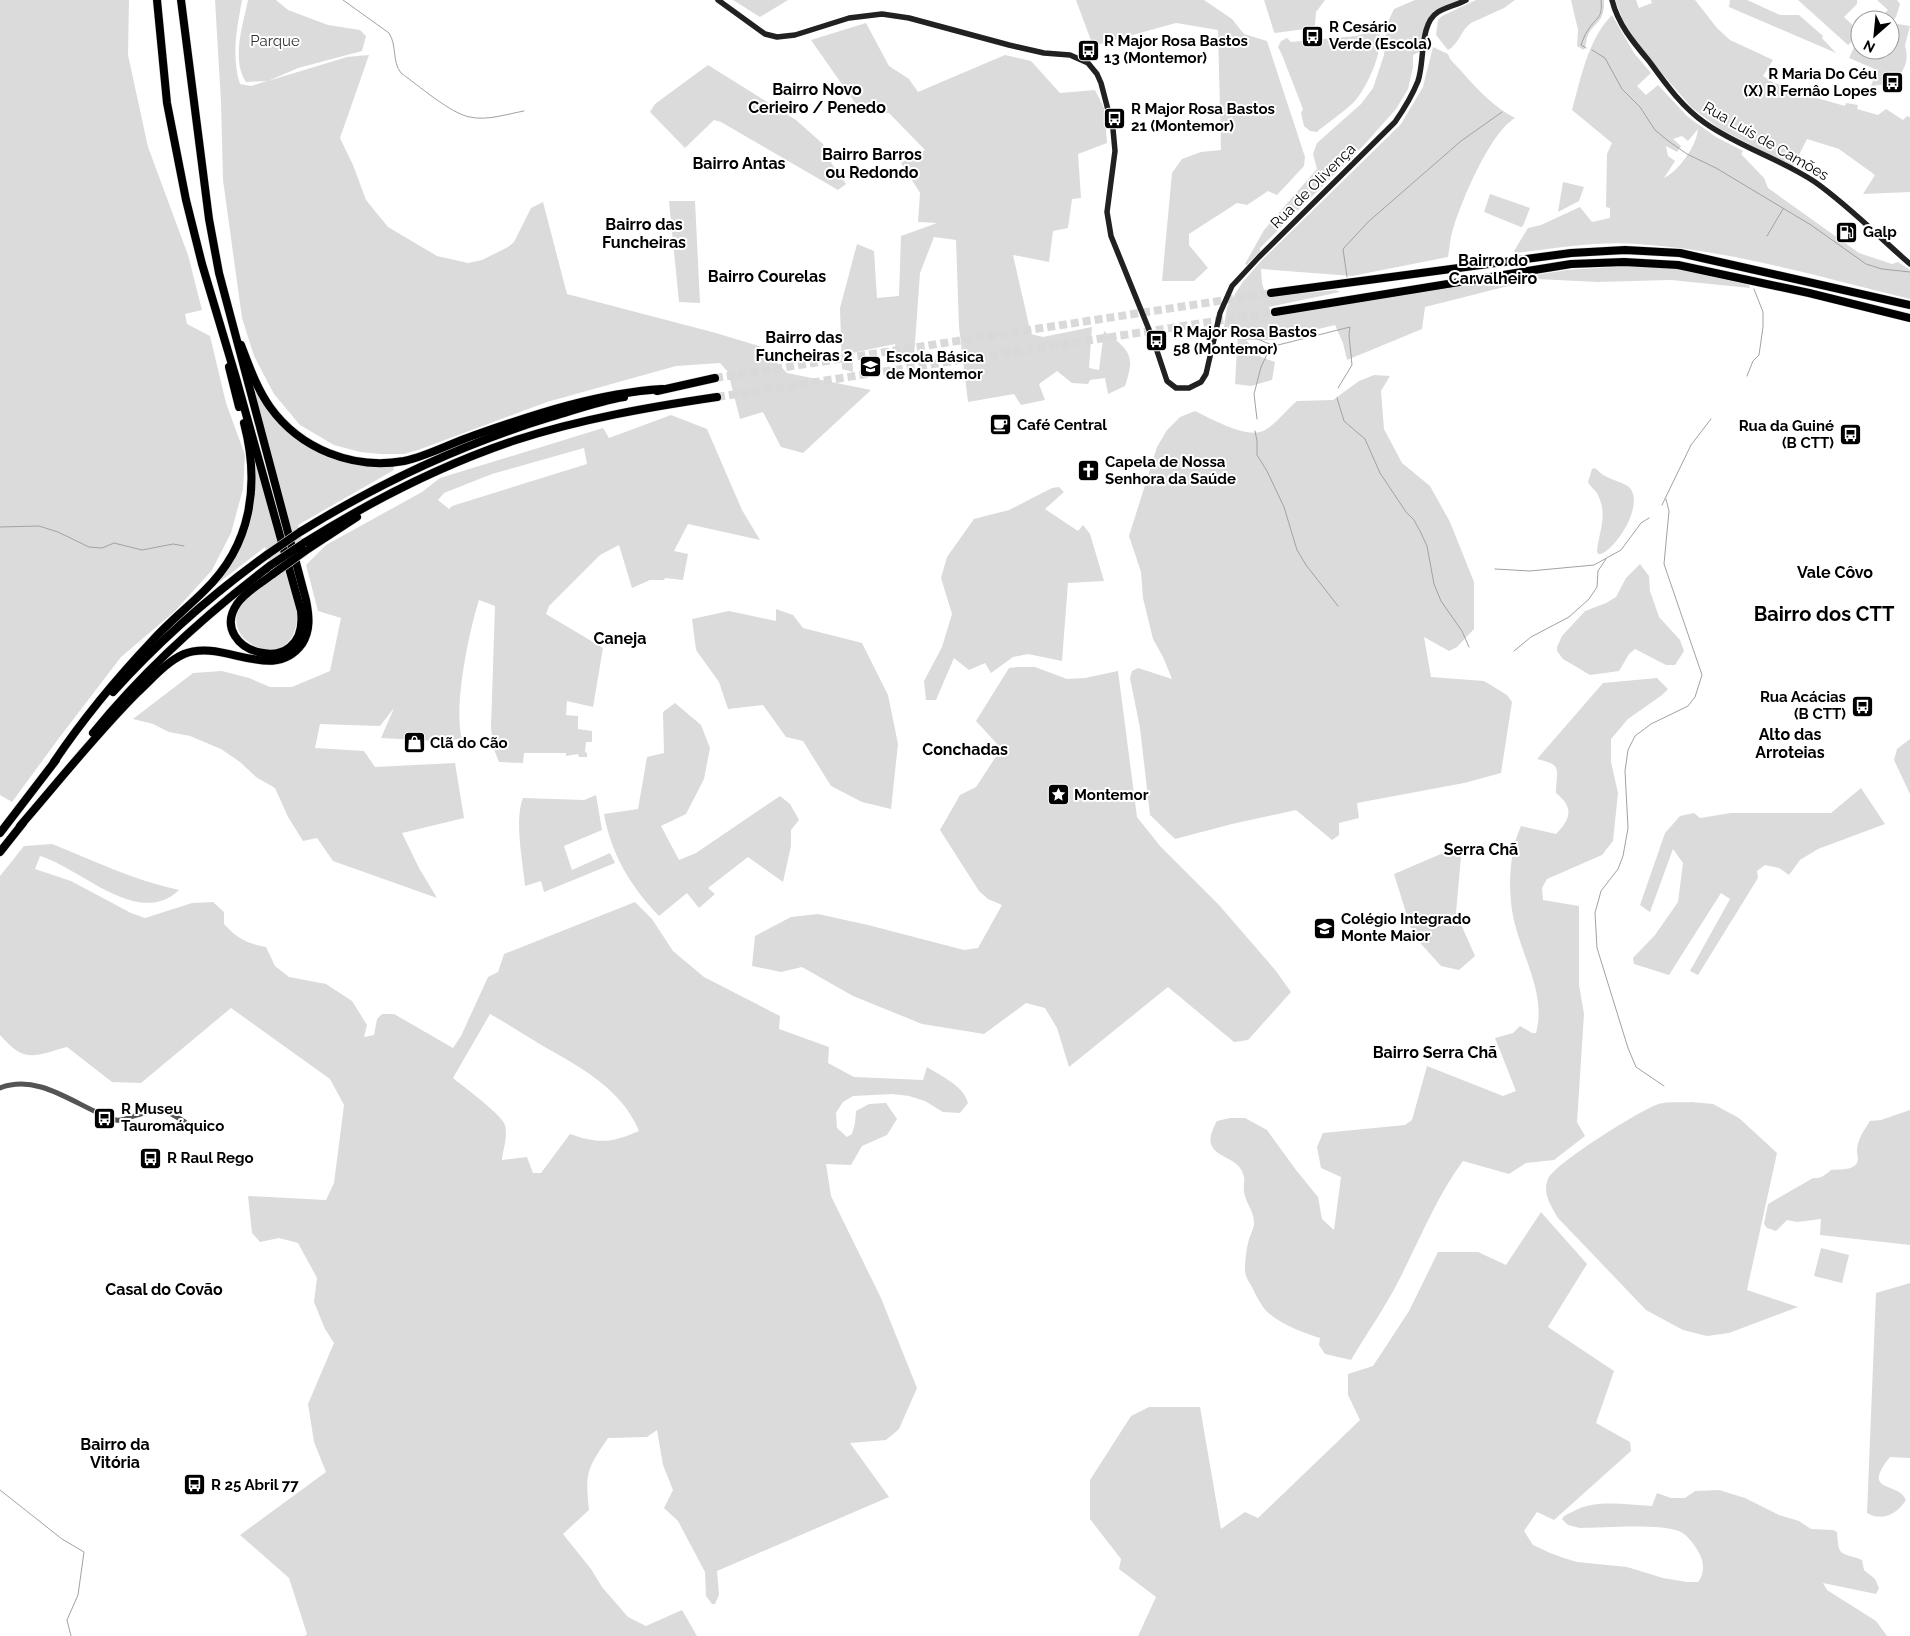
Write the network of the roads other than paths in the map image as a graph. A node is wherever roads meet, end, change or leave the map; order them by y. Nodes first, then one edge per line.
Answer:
1 (157, 0) edge
2 (181, 0) edge
3 (718, 0) edge
4 (1466, 0) edge
5 (1612, 0) edge
6 (1910, 264) edge
7 (1271, 293) tunnel mouth
8 (1910, 305) edge
9 (1275, 312) tunnel mouth
10 (1910, 318) edge
11 (232, 323) junction
12 (226, 345) junction
13 (715, 378) tunnel mouth
14 (662, 390) junction
15 (717, 397) tunnel mouth
16 (304, 547) junction
17 (54, 762) junction
18 (20, 826) junction
19 (0, 833) edge
20 (0, 852) edge
21 (0, 1088) edge
22 (185, 1122) dead end

1 - 12 highway
2 - 11 highway
3 - 4 main road, Rua de Olivença
5 - 6 main road, Rua Luís de Camões
7 - 8 highway
9 - 10 highway
11 - 14 highway
11 - 18 highway
12 - 16 highway, bridge
12 - 17 highway
13 - 14 highway
14 - 17 highway, bridge
15 - 16 highway
16 - 18 highway, bridge
17 - 19 highway
18 - 20 highway
21 - 22 street

